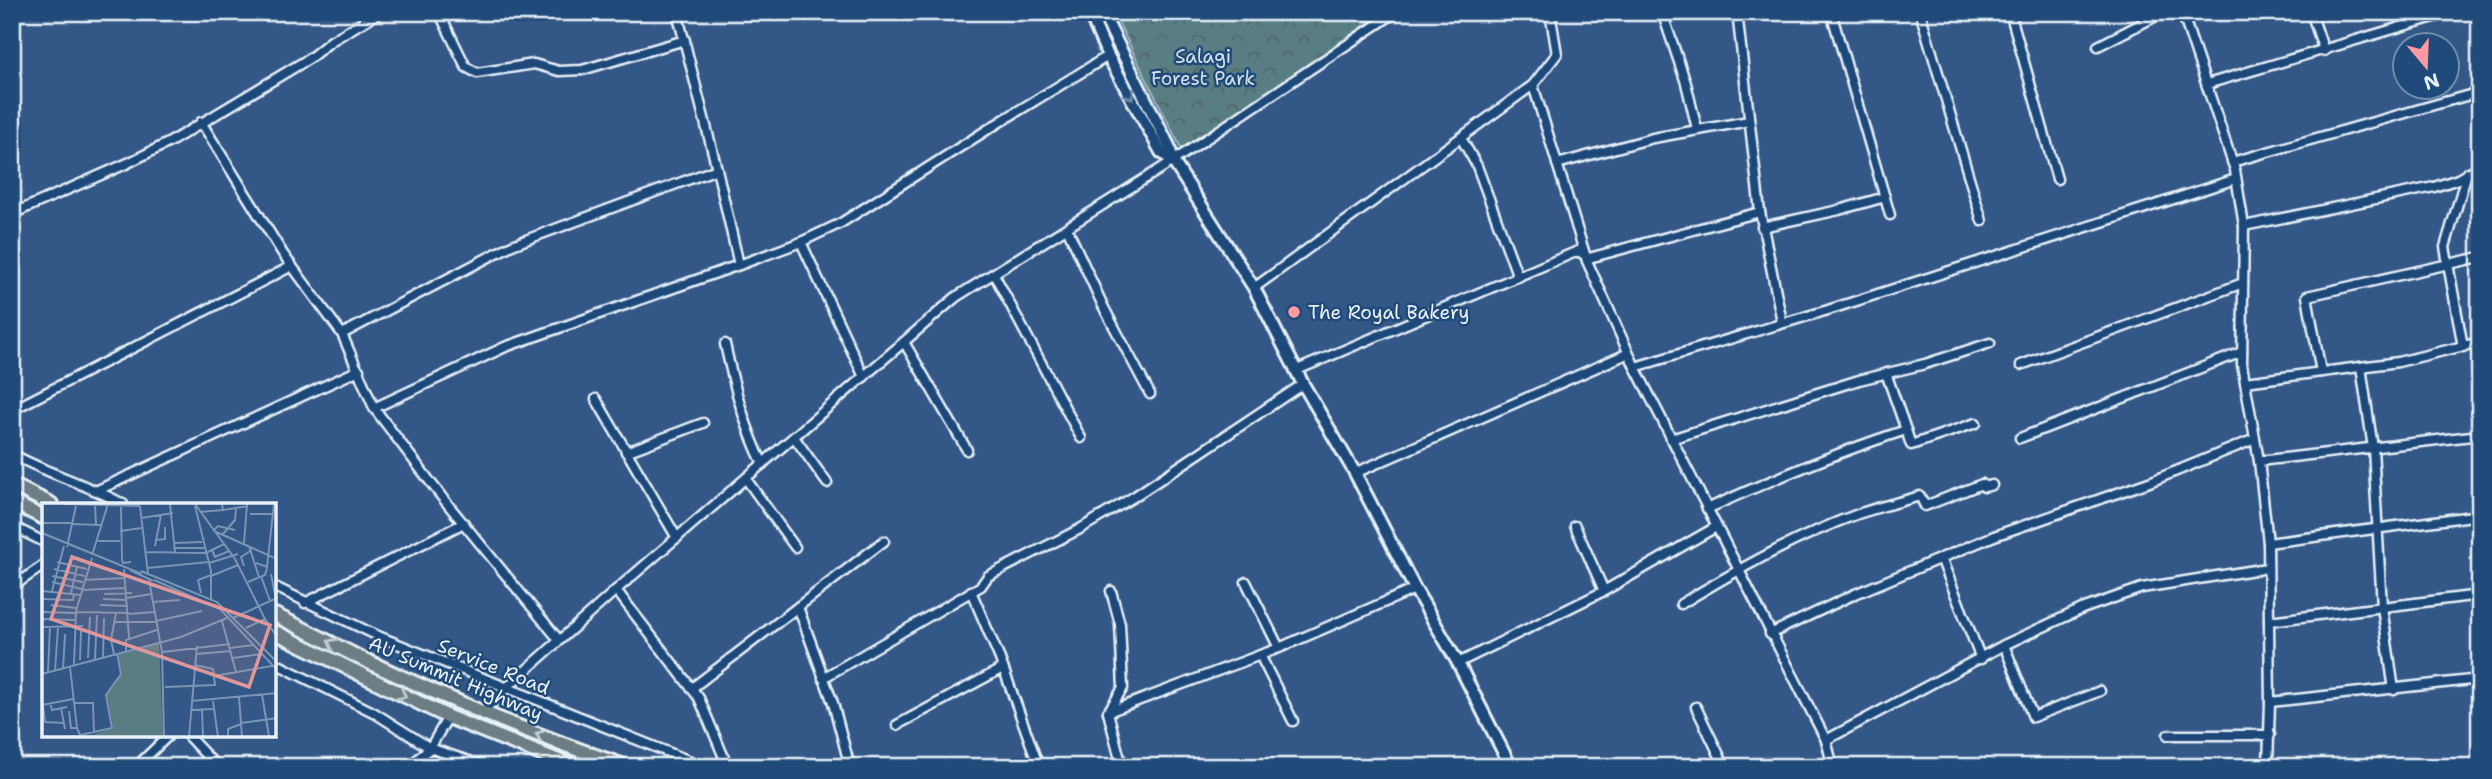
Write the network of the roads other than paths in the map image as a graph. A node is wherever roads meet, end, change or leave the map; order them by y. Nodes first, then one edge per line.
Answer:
1 (380, 12) edge
2 (439, 12) edge
3 (677, 12) edge
4 (1089, 12) edge
5 (1102, 12) edge
6 (1396, 12) edge
7 (1550, 12) edge
8 (1662, 12) edge
9 (1737, 12) edge
10 (1831, 12) edge
11 (1920, 12) edge
12 (2010, 12) edge
13 (2164, 12) edge
14 (2182, 12) edge
15 (2311, 12) edge
16 (2451, 12) edge
17 (685, 40) junction
18 (2098, 46) dead end
19 (2324, 51) junction
20 (1108, 56) junction
21 (1533, 85) junction
22 (2207, 85) junction
23 (2478, 93) edge
24 (2480, 116) edge
25 (1749, 121) junction
26 (201, 122) junction
27 (1697, 130) junction
28 (1461, 138) junction
29 (1174, 161) junction
30 (2232, 162) junction
31 (1558, 164) junction
32 (2480, 166) edge
33 (717, 169) junction
34 (2467, 173) junction
35 (2057, 179) dead end
36 (2236, 179) junction
37 (1885, 197) junction
38 (1760, 212) junction
39 (12, 214) edge
40 (1890, 215) dead end
41 (1982, 221) dead end
42 (2244, 226) junction
43 (1762, 227) junction
44 (1067, 228) junction
45 (801, 242) junction
46 (1586, 254) junction
47 (2480, 257) edge
48 (739, 265) junction
49 (2448, 265) junction
50 (292, 266) junction
51 (994, 274) junction
52 (1518, 277) junction
53 (2243, 283) junction
54 (1254, 288) junction
55 (1782, 322) junction
56 (342, 334) junction
57 (904, 342) junction
58 (2480, 342) edge
59 (725, 344) dead end
60 (1990, 344) dead end
61 (2463, 347) junction
62 (2242, 352) junction
63 (1629, 353) junction
64 (2021, 365) dead end
65 (1635, 367) junction
66 (2361, 367) junction
67 (359, 370) junction
68 (1297, 370) junction
69 (2321, 372) junction
70 (1886, 373) junction
71 (864, 377) junction
72 (2245, 382) junction
73 (1303, 384) junction
74 (1150, 394) dead end
75 (596, 399) dead end
76 (374, 408) junction
77 (12, 410) edge
78 (702, 423) dead end
79 (1976, 423) dead end
80 (1906, 430) junction
81 (2480, 435) edge
82 (794, 437) junction
83 (1081, 438) dead end
84 (2020, 438) dead end
85 (1671, 439) junction
86 (2255, 439) junction
87 (2373, 449) junction
88 (967, 450) dead end
89 (626, 452) junction
90 (12, 454) edge
91 (2259, 461) junction
92 (763, 464) junction
93 (1355, 473) junction
94 (746, 479) junction
95 (827, 483) dead end
96 (12, 485) edge
97 (1992, 485) dead end
98 (98, 490) junction
99 (12, 502) edge
100 (49, 503) edge
101 (121, 503) edge
102 (1707, 509) junction
103 (2480, 515) edge
104 (42, 518) edge
105 (464, 523) junction
106 (12, 526) edge
107 (1575, 526) dead end
108 (1716, 527) junction
109 (2377, 529) junction
110 (677, 538) junction
111 (42, 541) edge
112 (884, 541) dead end
113 (2268, 543) junction
114 (795, 548) dead end
115 (1941, 558) junction
116 (42, 566) edge
117 (2267, 568) junction
118 (1739, 571) junction
119 (1246, 582) dead end
120 (12, 587) edge
121 (276, 588) edge
122 (1415, 589) junction
123 (616, 590) junction
124 (971, 591) junction
125 (1111, 591) dead end
126 (1604, 591) junction
127 (2480, 595) edge
128 (305, 603) junction
129 (1681, 604) dead end
130 (798, 607) junction
131 (2382, 607) junction
132 (276, 616) edge
133 (2269, 621) junction
134 (276, 632) edge
135 (1770, 634) junction
136 (559, 640) junction
137 (2004, 645) junction
138 (1279, 648) junction
139 (1260, 655) junction
140 (1981, 659) junction
141 (1458, 663) junction
142 (276, 664) edge
143 (1003, 668) junction
144 (823, 678) junction
145 (2477, 679) edge
146 (506, 688) junction
147 (692, 688) junction
148 (2394, 690) junction
149 (2100, 691) dead end
150 (2480, 700) edge
151 (2270, 702) junction
152 (1696, 707) dead end
153 (483, 712) junction
154 (1108, 712) junction
155 (448, 717) junction
156 (1293, 721) dead end
157 (897, 725) dead end
158 (2168, 735) dead end
159 (2270, 735) junction
160 (168, 737) edge
161 (189, 737) edge
162 (1826, 740) junction
163 (430, 748) junction
164 (136, 767) edge
165 (217, 767) edge
166 (409, 767) edge
167 (486, 767) edge
168 (574, 767) edge
169 (627, 767) edge
170 (705, 767) edge
171 (728, 767) edge
172 (850, 767) edge
173 (1039, 767) edge
174 (1122, 767) edge
175 (1511, 767) edge
176 (1725, 767) edge
177 (1833, 767) edge
178 (2268, 767) edge

1 - 26 street
2 - 17 street
3 - 17 street
4 - 20 street
5 - 29 street
6 - 29 street
7 - 21 street
8 - 27 street
9 - 25 street
10 - 37 street
11 - 41 street
12 - 35 street
13 - 18 street
14 - 22 street
15 - 19 street
16 - 19 street
17 - 33 street
19 - 22 street
20 -> 29 street
20 - 45 street
21 - 28 street
21 - 31 street
22 - 30 street
23 - 24 street
23 - 30 street
25 - 27 street
25 - 38 street
26 - 39 street
26 - 50 street
27 - 31 street
28 - 52 street
28 - 54 street
29 - 44 street
29 - 54 street
30 - 36 street
31 - 46 street
32 - 34 street
33 - 48 street
33 - 56 street
34 - 42 street
34 - 49 street
36 - 42 street
36 - 55 street
37 - 40 street
37 - 43 street
38 - 43 street
38 - 46 street
42 - 53 street
43 - 55 street
44 - 51 street
44 - 74 street
45 - 48 street
45 - 71 street
46 - 52 street
46 - 63 street
47 - 49 street
48 - 76 street
49 - 61 street
49 - 69 street
50 - 56 street
50 - 77 street
51 - 57 street
51 - 83 street
52 - 68 street
53 - 62 street
53 - 64 street
54 - 68 street
55 - 65 street
56 - 67 street
57 - 71 street
57 - 88 street
58 - 61 street
59 - 92 street
60 - 70 street
61 - 66 street
62 - 72 street
62 - 84 street
63 - 65 street
63 - 93 street
65 - 85 street
66 - 69 street
66 - 87 street
67 - 76 street
67 - 98 street
68 - 73 street
69 - 72 street
70 - 80 street
70 - 85 street
71 - 82 street
72 - 86 street
73 - 93 street
73 - 124 street
75 - 89 street
76 - 105 street
78 - 89 street
79 - 80 street
80 - 102 street
81 - 87 street
82 - 92 street
82 - 95 street
85 - 102 street
86 - 91 street
86 - 115 street
87 - 91 street
87 - 109 street
89 - 110 street
90 - 98 street
91 - 113 street
92 - 94 street
93 - 122 street
94 - 110 street
94 - 114 street
96 - 100 main road
97 - 118 street
98 - 101 street
99 - 104 main road
102 - 108 street
103 - 109 street
105 - 128 street
105 - 136 street
106 - 111 street
107 - 126 street
108 - 118 street
108 - 126 street
109 - 113 street
109 - 131 street
110 - 123 street
112 - 130 street
113 - 117 street
115 - 135 street
115 - 140 street
116 - 120 street
117 - 133 street
117 - 137 street
118 - 129 street
118 - 135 street
119 - 138 street
121 - 128 street, Service Road
122 - 138 street
122 - 141 street
123 - 136 street
123 - 147 street
124 - 143 street
124 - 144 street
125 - 154 street
126 - 141 street
127 - 131 street
128 - 146 street, Service Road
130 - 144 street
130 - 147 street
131 - 133 street
131 - 148 street
153 -> 132 main road, AU Summit Highway
133 - 151 street
134 -> 155 main road, AU Summit Highway
135 - 162 street
136 - 146 street
137 - 140 street
137 - 149 street
138 - 139 street
139 - 154 street
139 - 156 street
140 - 162 street
141 - 175 street
142 - 163 street
143 - 157 street
143 - 173 street
144 - 172 street
145 - 148 street
145 - 150 street
146 - 153 street
146 - 170 street, Service Road
147 - 171 street
148 - 151 street
151 - 159 street
152 - 176 street
169 -> 153 main road, AU Summit Highway
154 - 174 street
155 - 163 street
155 - 168 main road, AU Summit Highway
158 - 159 street
159 - 178 street
160 - 164 street
161 - 165 street
162 - 177 street
163 - 166 street
163 - 167 street

